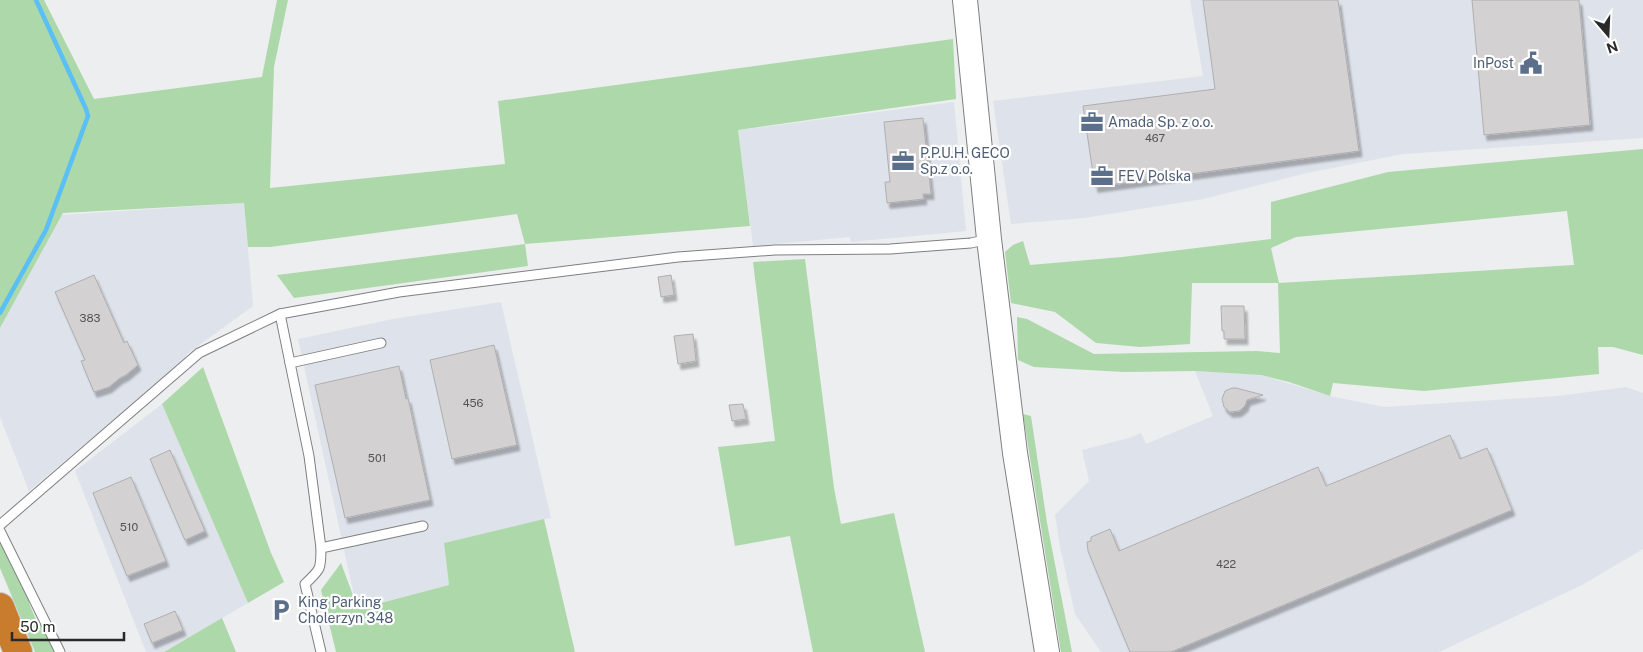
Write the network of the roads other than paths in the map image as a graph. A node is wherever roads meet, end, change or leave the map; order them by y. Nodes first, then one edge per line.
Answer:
1 (965, 0) edge
2 (989, 239) junction
3 (280, 314) junction
4 (381, 343) dead end
5 (290, 363) junction
6 (0, 525) edge
7 (423, 526) dead end
8 (0, 531) edge
9 (321, 548) junction
10 (0, 607) edge
11 (18, 652) edge
12 (60, 652) edge
13 (321, 652) edge
14 (1047, 652) edge

1 - 2 main road
2 - 3 lane
2 - 14 main road
3 - 5 lane
3 - 6 lane
4 - 5 lane
5 - 9 lane
7 - 9 lane
8 - 12 lane
9 - 13 lane
10 - 11 highway

